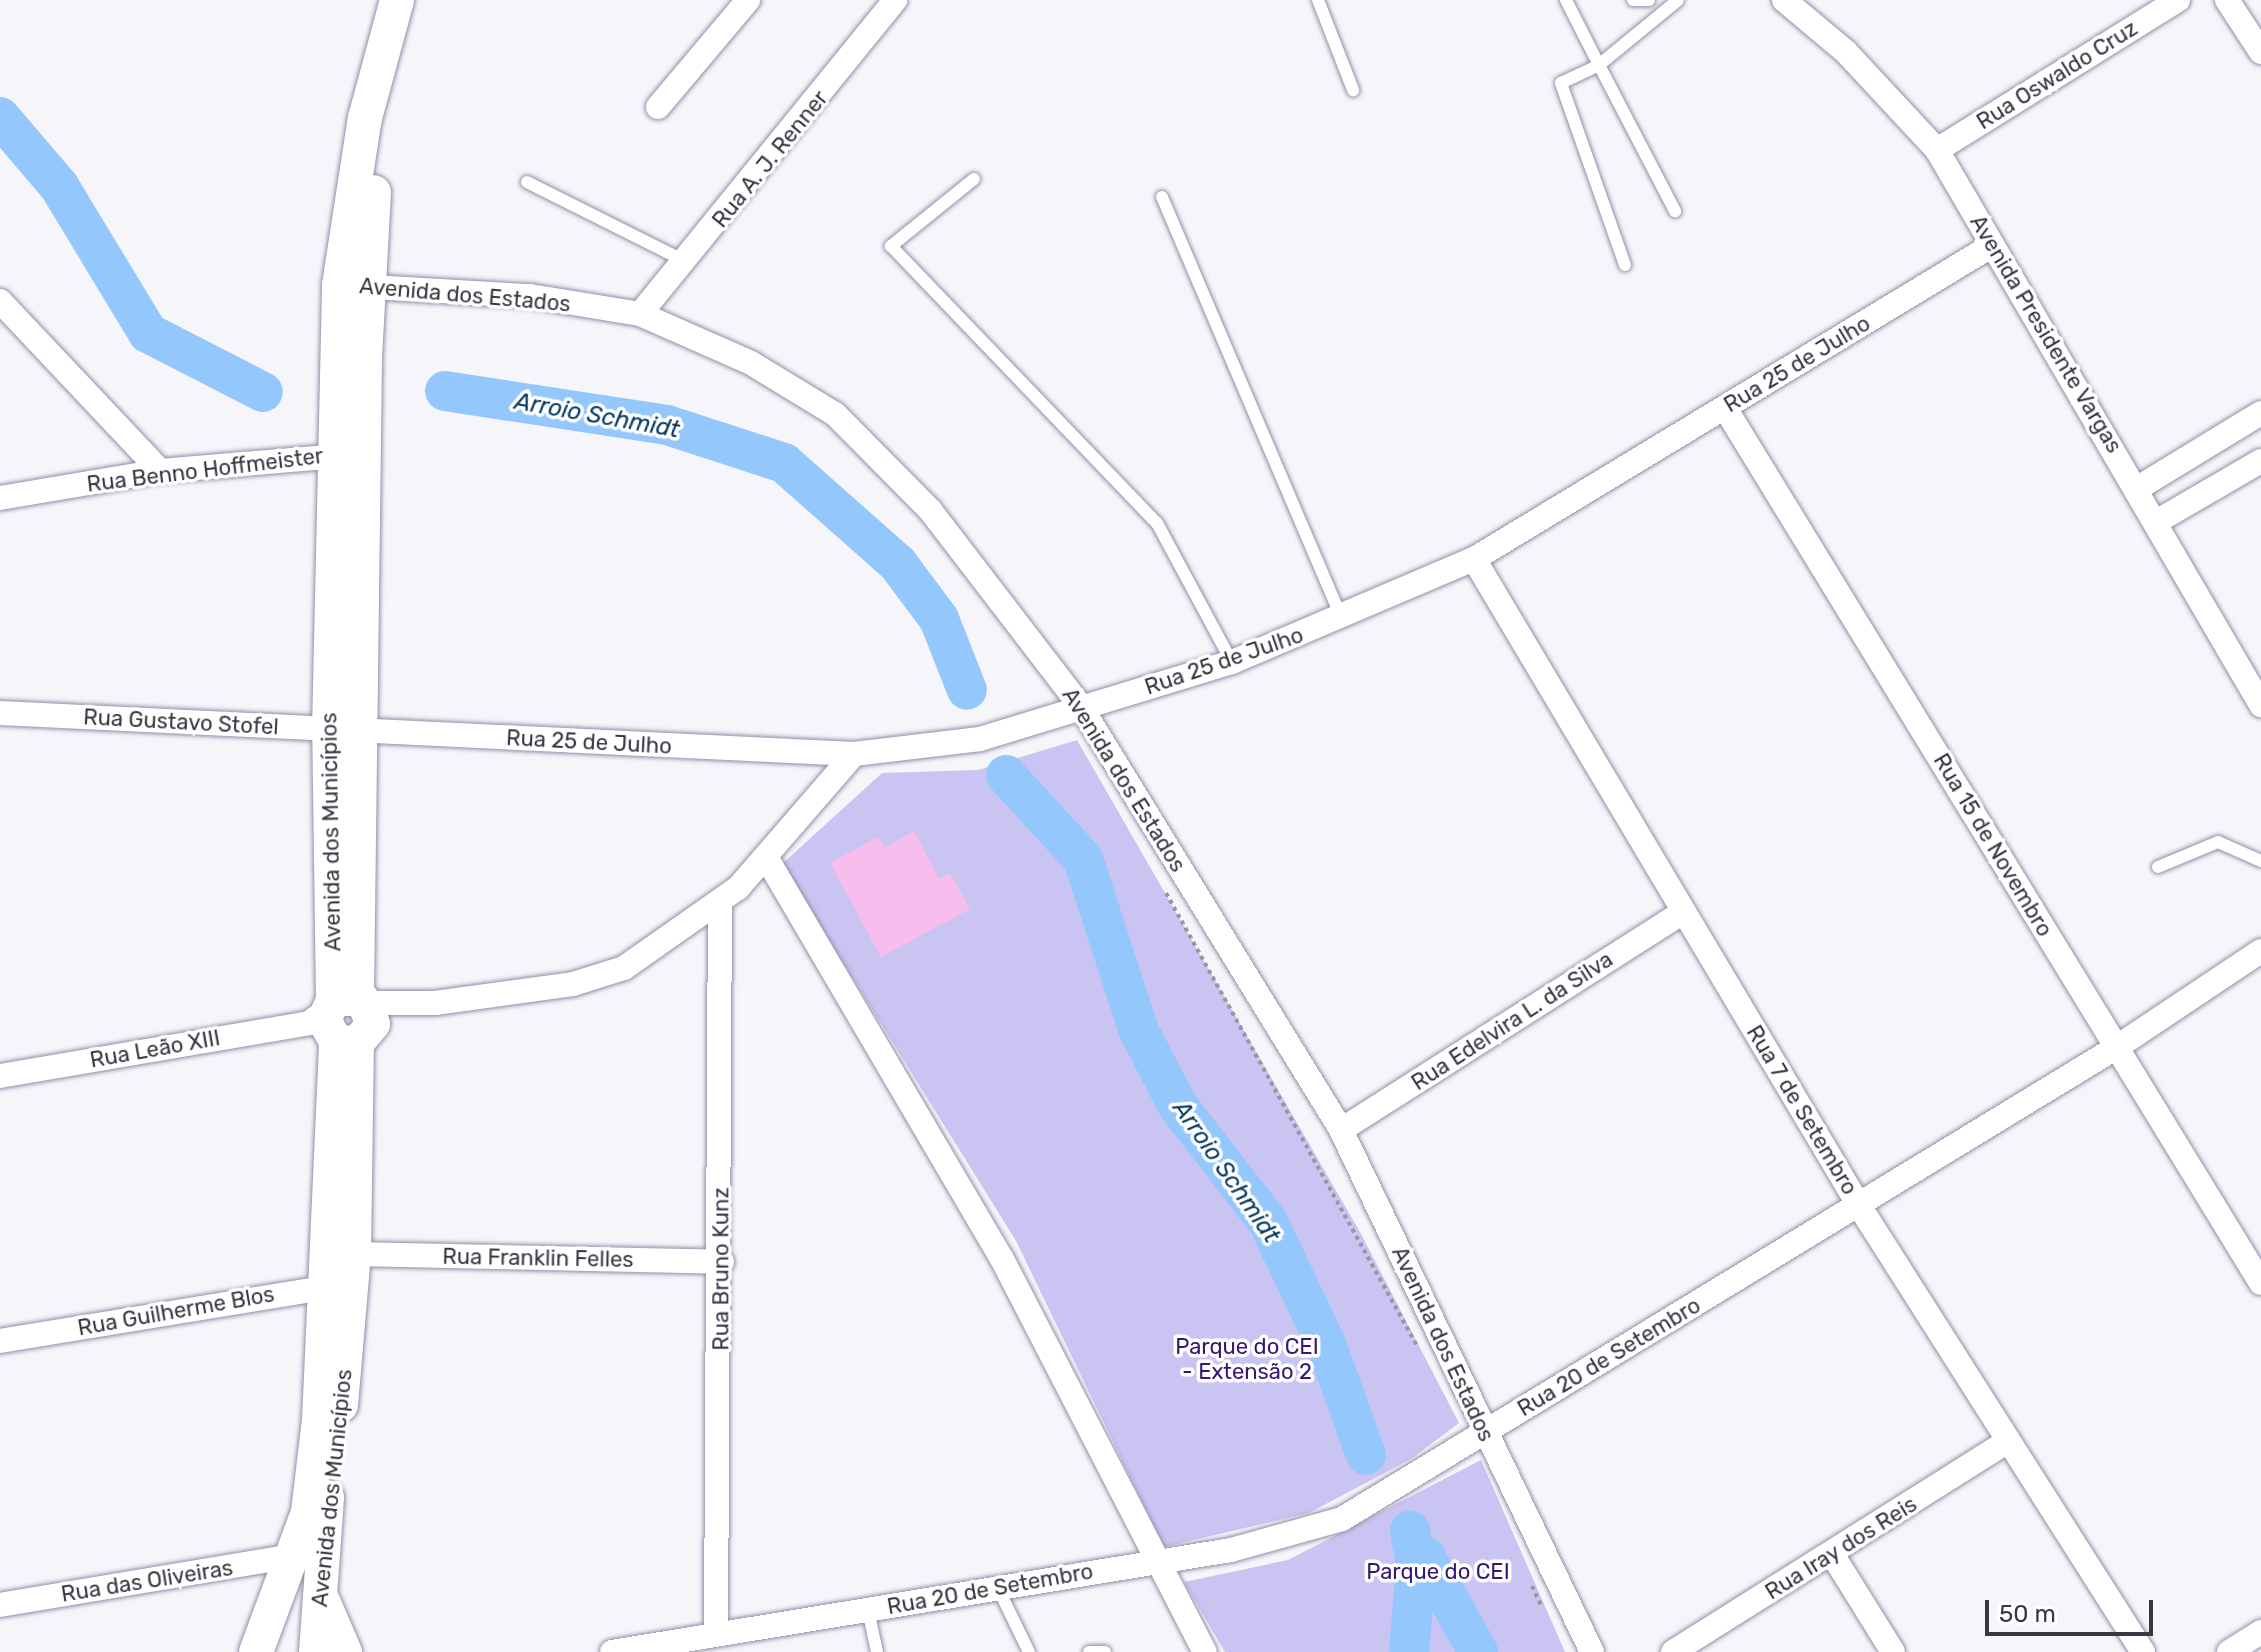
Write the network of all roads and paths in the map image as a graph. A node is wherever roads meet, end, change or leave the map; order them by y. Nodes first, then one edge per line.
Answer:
1 (397, 0) edge
2 (415, 0) edge
3 (748, 0) edge
4 (1318, 0) edge
5 (1566, 0) edge
6 (1633, 0) edge
7 (1649, 0) edge
8 (1678, 0) edge
9 (1784, 0) edge
10 (2178, 0) edge
11 (2227, 0) edge
12 (880, 5) edge
13 (2261, 52) edge
14 (1599, 65) junction
15 (1353, 90) dead end
16 (658, 107) dead end
17 (1937, 150) junction
18 (974, 179) dead end
19 (527, 182) dead end
20 (1162, 197) dead end
21 (1675, 211) dead end
22 (1991, 246) junction
23 (687, 262) junction
24 (1625, 265) dead end
25 (353, 286) junction
26 (0, 301) edge
27 (640, 314) junction
28 (1725, 408) junction
29 (2261, 413) edge
30 (348, 455) junction
31 (2261, 461) edge
32 (160, 471) junction
33 (2138, 488) junction
34 (0, 498) edge
35 (2156, 522) junction
36 (1474, 559) junction
37 (1342, 619) junction
38 (1232, 662) junction
39 (2261, 705) edge
40 (1081, 707) junction
41 (0, 713) edge
42 (346, 731) junction
43 (854, 754) junction
44 (766, 857) junction
45 (2261, 861) edge
46 (2158, 867) dead end
47 (1164, 889) dead end
48 (720, 904) junction
49 (1683, 912) junction
50 (2261, 951) edge
51 (343, 1019) junction
52 (2117, 1047) junction
53 (0, 1076) edge
54 (1341, 1130) junction
55 (1858, 1204) junction
56 (722, 1262) junction
57 (344, 1275) junction
58 (2261, 1283) edge
59 (0, 1341) edge
60 (1424, 1359) dead end
61 (1485, 1433) junction
62 (2007, 1442) junction
63 (1832, 1554) junction
64 (294, 1556) junction
65 (1160, 1560) junction
66 (1530, 1581) dead end
67 (998, 1588) junction
68 (320, 1590) junction
69 (0, 1605) edge
70 (868, 1610) junction
71 (1547, 1617) dead end
72 (2261, 1632) edge
73 (716, 1634) junction
74 (655, 1648) edge
75 (256, 1652) edge
76 (316, 1652) edge
77 (345, 1652) edge
78 (612, 1652) edge
79 (877, 1652) edge
80 (1029, 1652) edge
81 (1089, 1652) edge
82 (1105, 1652) edge
83 (1205, 1652) edge
84 (1592, 1652) edge
85 (1673, 1652) edge
86 (1893, 1652) edge
87 (2143, 1652) edge
88 (2229, 1652) edge

1 - 25 main road, Avenida dos Municípios
2 - 25 main road, Avenida dos Municípios
3 - 16 street
4 - 15 lane
5 - 14 lane
6 - 7 lane
8 - 14 lane
9 - 17 street, Avenida Presidente Vargas
10 - 17 street, Rua Oswaldo Cruz
11 - 13 street
12 - 23 street, Rua A. J. Renner
14 - 21 lane
14 - 24 lane
17 - 22 street, Avenida Presidente Vargas
18 - 38 lane
19 - 23 lane
20 - 37 lane
22 - 28 street, Rua 25 de Julho
22 - 33 street, Avenida Presidente Vargas
23 - 27 street, Rua A. J. Renner
25 - 27 street, Avenida dos Estados
25 - 30 main road, Avenida dos Municípios
26 - 32 street
27 - 40 street, Avenida dos Estados
28 - 36 street, Rua 25 de Julho
28 - 52 street, Rua 15 de Novembro
29 - 33 street
30 - 32 street, Rua Benno Hoffmeister
30 - 42 main road, Avenida dos Municípios
31 - 35 street
32 - 34 street, Rua Benno Hoffmeister
33 - 35 street, Avenida Presidente Vargas
35 - 39 street, Avenida Presidente Vargas
36 - 37 street, Rua 25 de Julho
36 - 49 street, Rua 7 de Setembro
37 - 38 street, Rua 25 de Julho
38 - 40 street, Rua 25 de Julho
40 - 43 street, Rua 25 de Julho
40 - 54 street, Avenida dos Estados
41 - 42 street, Rua Gustavo Stofel
42 - 43 street, Rua 25 de Julho
42 - 51 main road, Avenida dos Municípios
43 - 44 street, Rua Leão XIII
44 - 48 street, Rua Leão XIII
44 - 65 street
45 - 46 lane
47 - 60 path
48 - 51 street, Rua Leão XIII
48 - 56 street, Rua Bruno Kunz
49 - 54 street, Rua Edelvira L. da Silva
49 - 55 street, Rua 7 de Setembro
50 - 52 street, Rua 20 de Setembro
51 - 53 street, Rua Leão XIII
51 - 57 main road, Avenida dos Municípios
52 - 55 street, Rua 20 de Setembro
52 - 58 street, Rua 15 de Novembro
54 - 61 street, Avenida dos Estados
55 - 61 street, Rua 20 de Setembro
55 - 62 street, Rua 7 de Setembro
56 - 57 street, Rua Franklin Felles
56 - 73 street, Rua Bruno Kunz
57 - 59 street, Rua Guilherme Blos
57 - 64 main road, Avenida dos Municípios
57 - 68 main road, Avenida dos Municípios
61 - 65 street, Rua 20 de Setembro
61 - 84 street, Avenida dos Estados
62 - 63 street, Rua Iray dos Reis
62 - 87 street, Rua 7 de Setembro
63 - 85 street, Rua Iray dos Reis
63 - 86 street
64 - 69 street, Rua das Oliveiras
64 - 75 main road, Avenida dos Municípios
65 - 67 street, Rua 20 de Setembro
65 - 83 street
66 - 71 path
67 - 70 street, Rua 20 de Setembro
67 - 80 lane
68 - 76 main road, Avenida dos Municípios
68 - 77 main road
70 - 73 street, Rua 20 de Setembro
70 - 79 lane
72 - 88 street
73 - 74 street, Rua 20 de Setembro
74 - 78 street, Rua 20 de Setembro
81 - 82 lane

